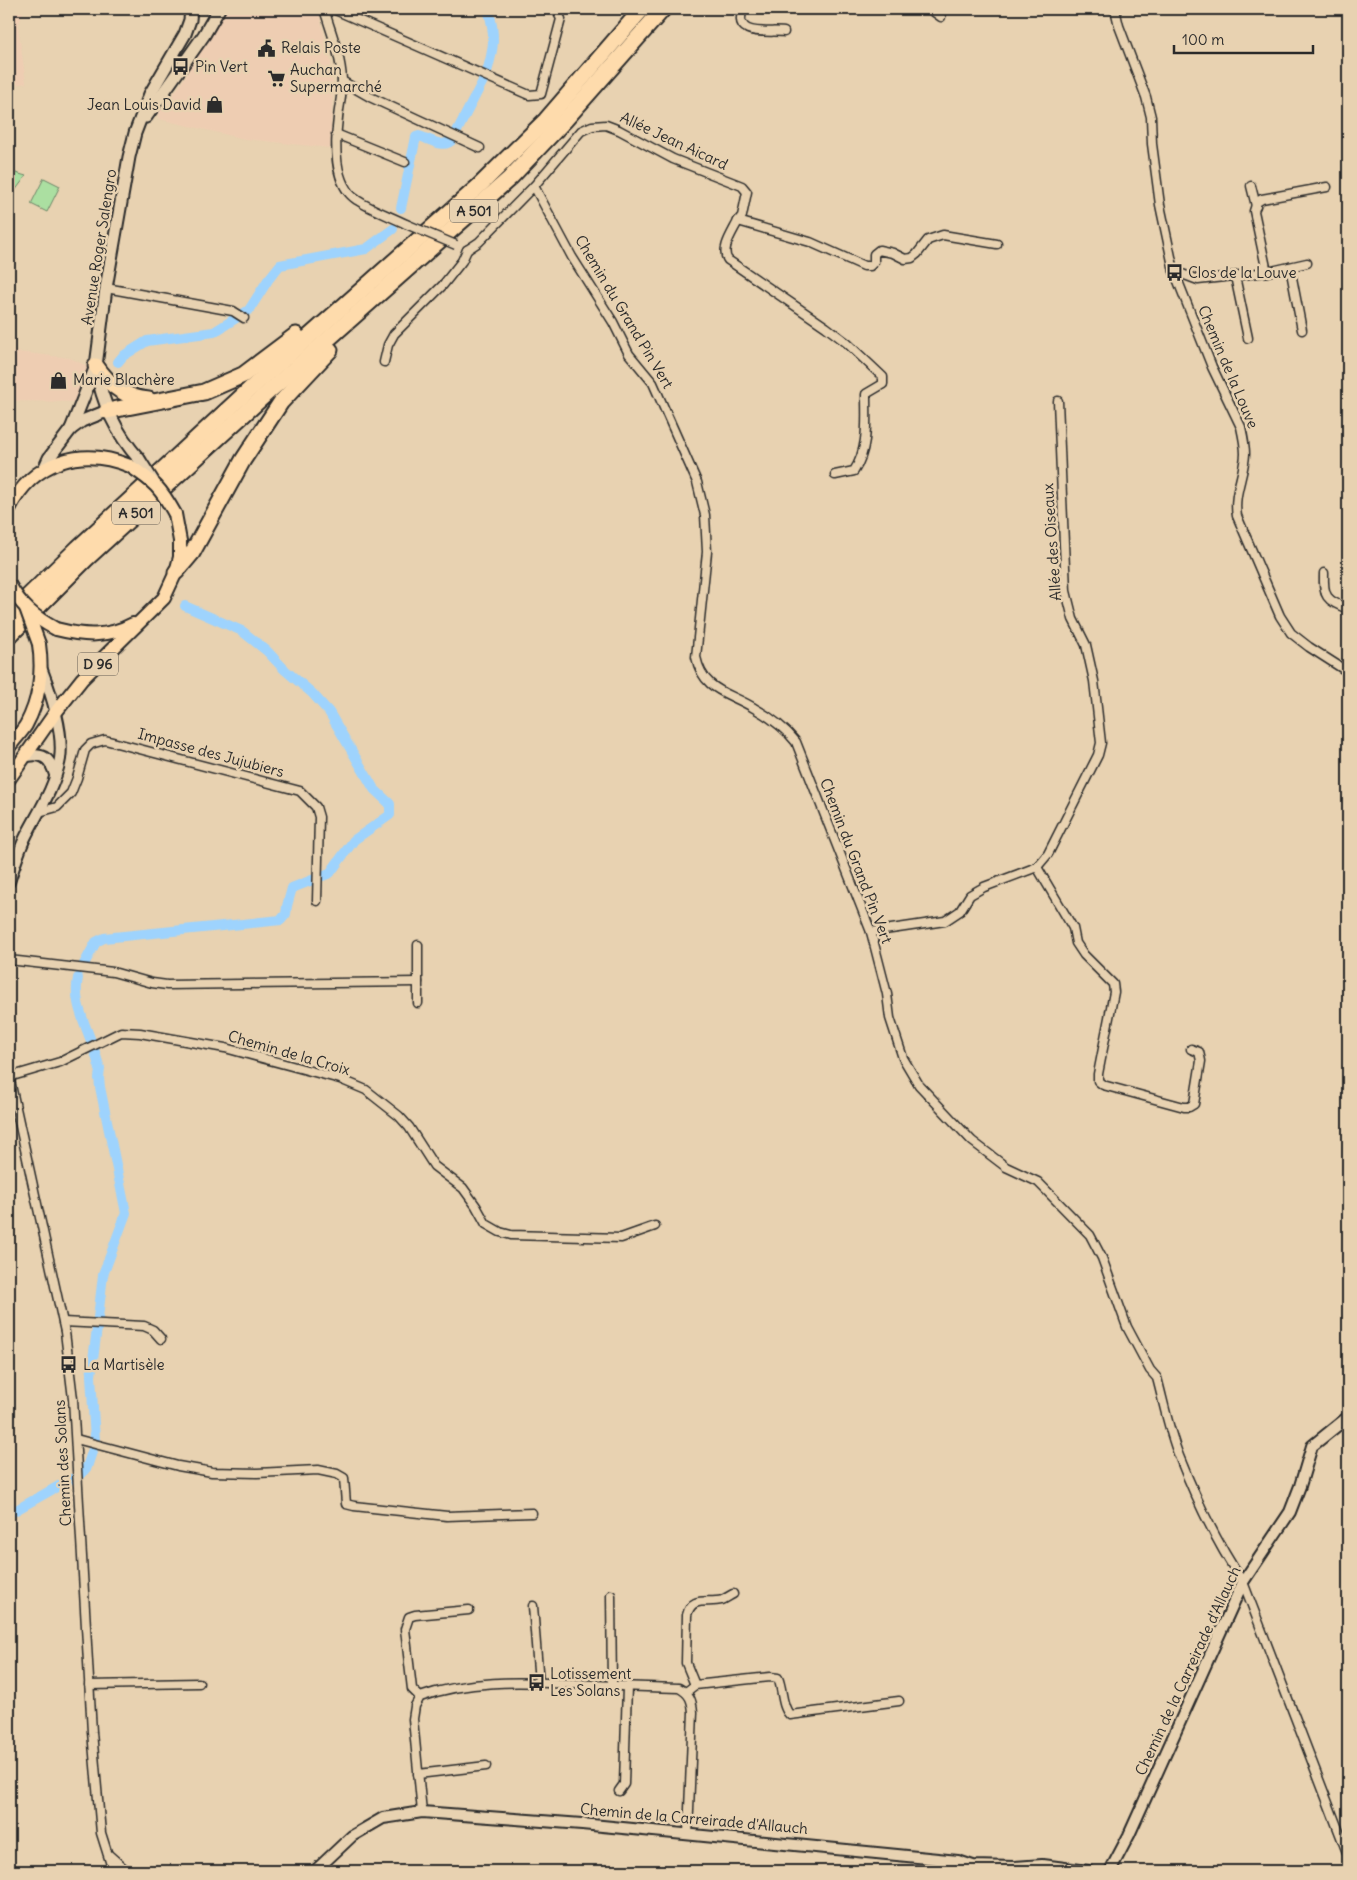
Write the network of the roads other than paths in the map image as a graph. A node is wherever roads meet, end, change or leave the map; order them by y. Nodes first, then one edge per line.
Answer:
1 (192, 9) edge
2 (219, 9) edge
3 (324, 9) edge
4 (333, 9) edge
5 (642, 9) edge
6 (663, 9) edge
7 (743, 9) edge
8 (930, 9) edge
9 (1115, 9) edge
10 (559, 15) dead end
11 (941, 17) dead end
12 (784, 32) dead end
13 (342, 81) junction
14 (135, 132) junction
15 (336, 134) junction
16 (480, 148) dead end
17 (405, 162) dead end
18 (534, 186) junction
19 (1251, 186) dead end
20 (1327, 187) dead end
21 (1256, 206) junction
22 (442, 219) junction
23 (738, 221) junction
24 (997, 244) dead end
25 (467, 250) junction
26 (1307, 263) dead end
27 (1290, 267) junction
28 (410, 268) junction
29 (1174, 271) junction
30 (1267, 272) junction
31 (1235, 276) junction
32 (106, 288) junction
33 (241, 316) dead end
34 (1302, 330) dead end
35 (1248, 338) dead end
36 (384, 362) dead end
37 (96, 366) junction
38 (163, 400) junction
39 (1058, 401) dead end
40 (106, 411) junction
41 (72, 429) junction
42 (134, 462) junction
43 (44, 469) junction
44 (835, 475) dead end
45 (9, 509) edge
46 (176, 572) junction
47 (1324, 573) dead end
48 (9, 584) edge
49 (26, 608) junction
50 (1348, 609) edge
51 (9, 615) edge
52 (144, 618) junction
53 (9, 636) edge
54 (41, 669) junction
55 (1348, 672) edge
56 (55, 713) junction
57 (11, 743) edge
58 (16, 766) edge
59 (56, 776) junction
60 (9, 780) edge
61 (40, 812) junction
62 (1037, 867) junction
63 (9, 882) edge
64 (317, 901) dead end
65 (871, 932) junction
66 (418, 945) dead end
67 (9, 960) edge
68 (418, 982) junction
69 (418, 1003) dead end
70 (1191, 1049) dead end
71 (9, 1077) edge
72 (655, 1226) dead end
73 (63, 1322) junction
74 (161, 1338) dead end
75 (1348, 1416) edge
76 (76, 1439) junction
77 (532, 1513) dead end
78 (1243, 1582) junction
79 (733, 1594) dead end
80 (611, 1595) dead end
81 (532, 1606) dead end
82 (469, 1610) dead end
83 (199, 1683) dead end
84 (539, 1683) junction
85 (89, 1685) junction
86 (695, 1685) junction
87 (612, 1686) junction
88 (627, 1686) junction
89 (686, 1692) junction
90 (420, 1697) junction
91 (899, 1701) dead end
92 (486, 1766) dead end
93 (418, 1774) junction
94 (619, 1791) dead end
95 (422, 1812) junction
96 (688, 1834) junction
97 (107, 1854) junction
98 (1348, 1855) edge
99 (113, 1871) edge
100 (127, 1871) edge
101 (315, 1871) edge
102 (1088, 1871) edge
103 (1110, 1871) edge

1 - 14 main road, Avenue Roger Salengro
2 - 14 main road, Avenue Roger Salengro
3 - 13 street
4 - 10 street
5 - 22 highway, A 501
6 - 28 highway, A 501
7 - 12 street
8 - 11 street
9 - 29 street, Chemin de la Louve
13 - 15 street
13 - 16 street
14 - 32 main road, Avenue Roger Salengro
15 - 17 street
15 - 25 street, bridge
18 - 23 street, Allée Jean Aicard
18 - 25 street, Allée Jean Aicard
18 - 65 street, Chemin du Grand Pin Vert
19 - 21 street
20 - 21 street
21 - 30 street
22 - 38 highway
22 - 51 highway, A 501
23 - 24 street
23 - 44 street
25 - 36 street, Allée Jean Aicard
26 - 27 street
27 - 30 street
27 - 34 street
28 - 46 highway
28 - 53 highway, A 501
29 - 31 street
29 - 55 street, Chemin de la Louve
30 - 31 street
31 - 35 street
32 - 33 street
32 - 37 main road, Avenue Roger Salengro
37 - 38 highway
37 - 40 main road
37 - 41 main road
38 - 40 highway
39 - 62 street, Allée des Oiseaux
40 - 41 main road
40 - 42 main road
41 - 43 main road
42 - 43 main road
42 - 46 main road, bridge
43 - 45 main road
46 - 52 main road
47 - 50 street
48 - 49 main road, bridge
49 - 52 main road, bridge
49 - 54 main road, bridge
52 - 56 main road, D 96
54 - 56 street
54 - 57 main road
56 - 58 main road, D 96
56 - 59 street
58 - 59 street
58 - 60 main road, D 96
59 - 61 street
61 - 63 street
61 - 64 street, Impasse des Jujubiers
62 - 65 street
62 - 70 street
65 - 78 street, Chemin du Grand Pin Vert
66 - 68 street
67 - 68 street
68 - 69 street
71 - 72 street, Chemin de la Croix
71 - 73 street, Chemin des Solans
73 - 74 street
73 - 76 street, Chemin des Solans
75 - 78 street, Chemin de la Carreirade d'Allauch
76 - 77 street
76 - 85 street, Chemin des Solans
78 - 98 street, Chemin du Grand Pin Vert
78 - 103 street, Chemin de la Carreirade d'Allauch
79 - 86 street
80 - 87 street
81 - 84 street
82 - 90 street
83 - 85 street
84 - 87 street
84 - 90 street
85 - 97 street, Chemin des Solans
86 - 89 street
86 - 91 street
87 - 88 street
88 - 89 street
88 - 94 street
89 - 96 street
90 - 93 street
92 - 93 street
93 - 95 street
95 - 96 street, Chemin de la Carreirade d'Allauch
95 - 101 street, Chemin de la Carreirade d'Allauch
96 - 102 street, Chemin de la Carreirade d'Allauch
97 - 99 street, Chemin des Solans
97 - 100 street

